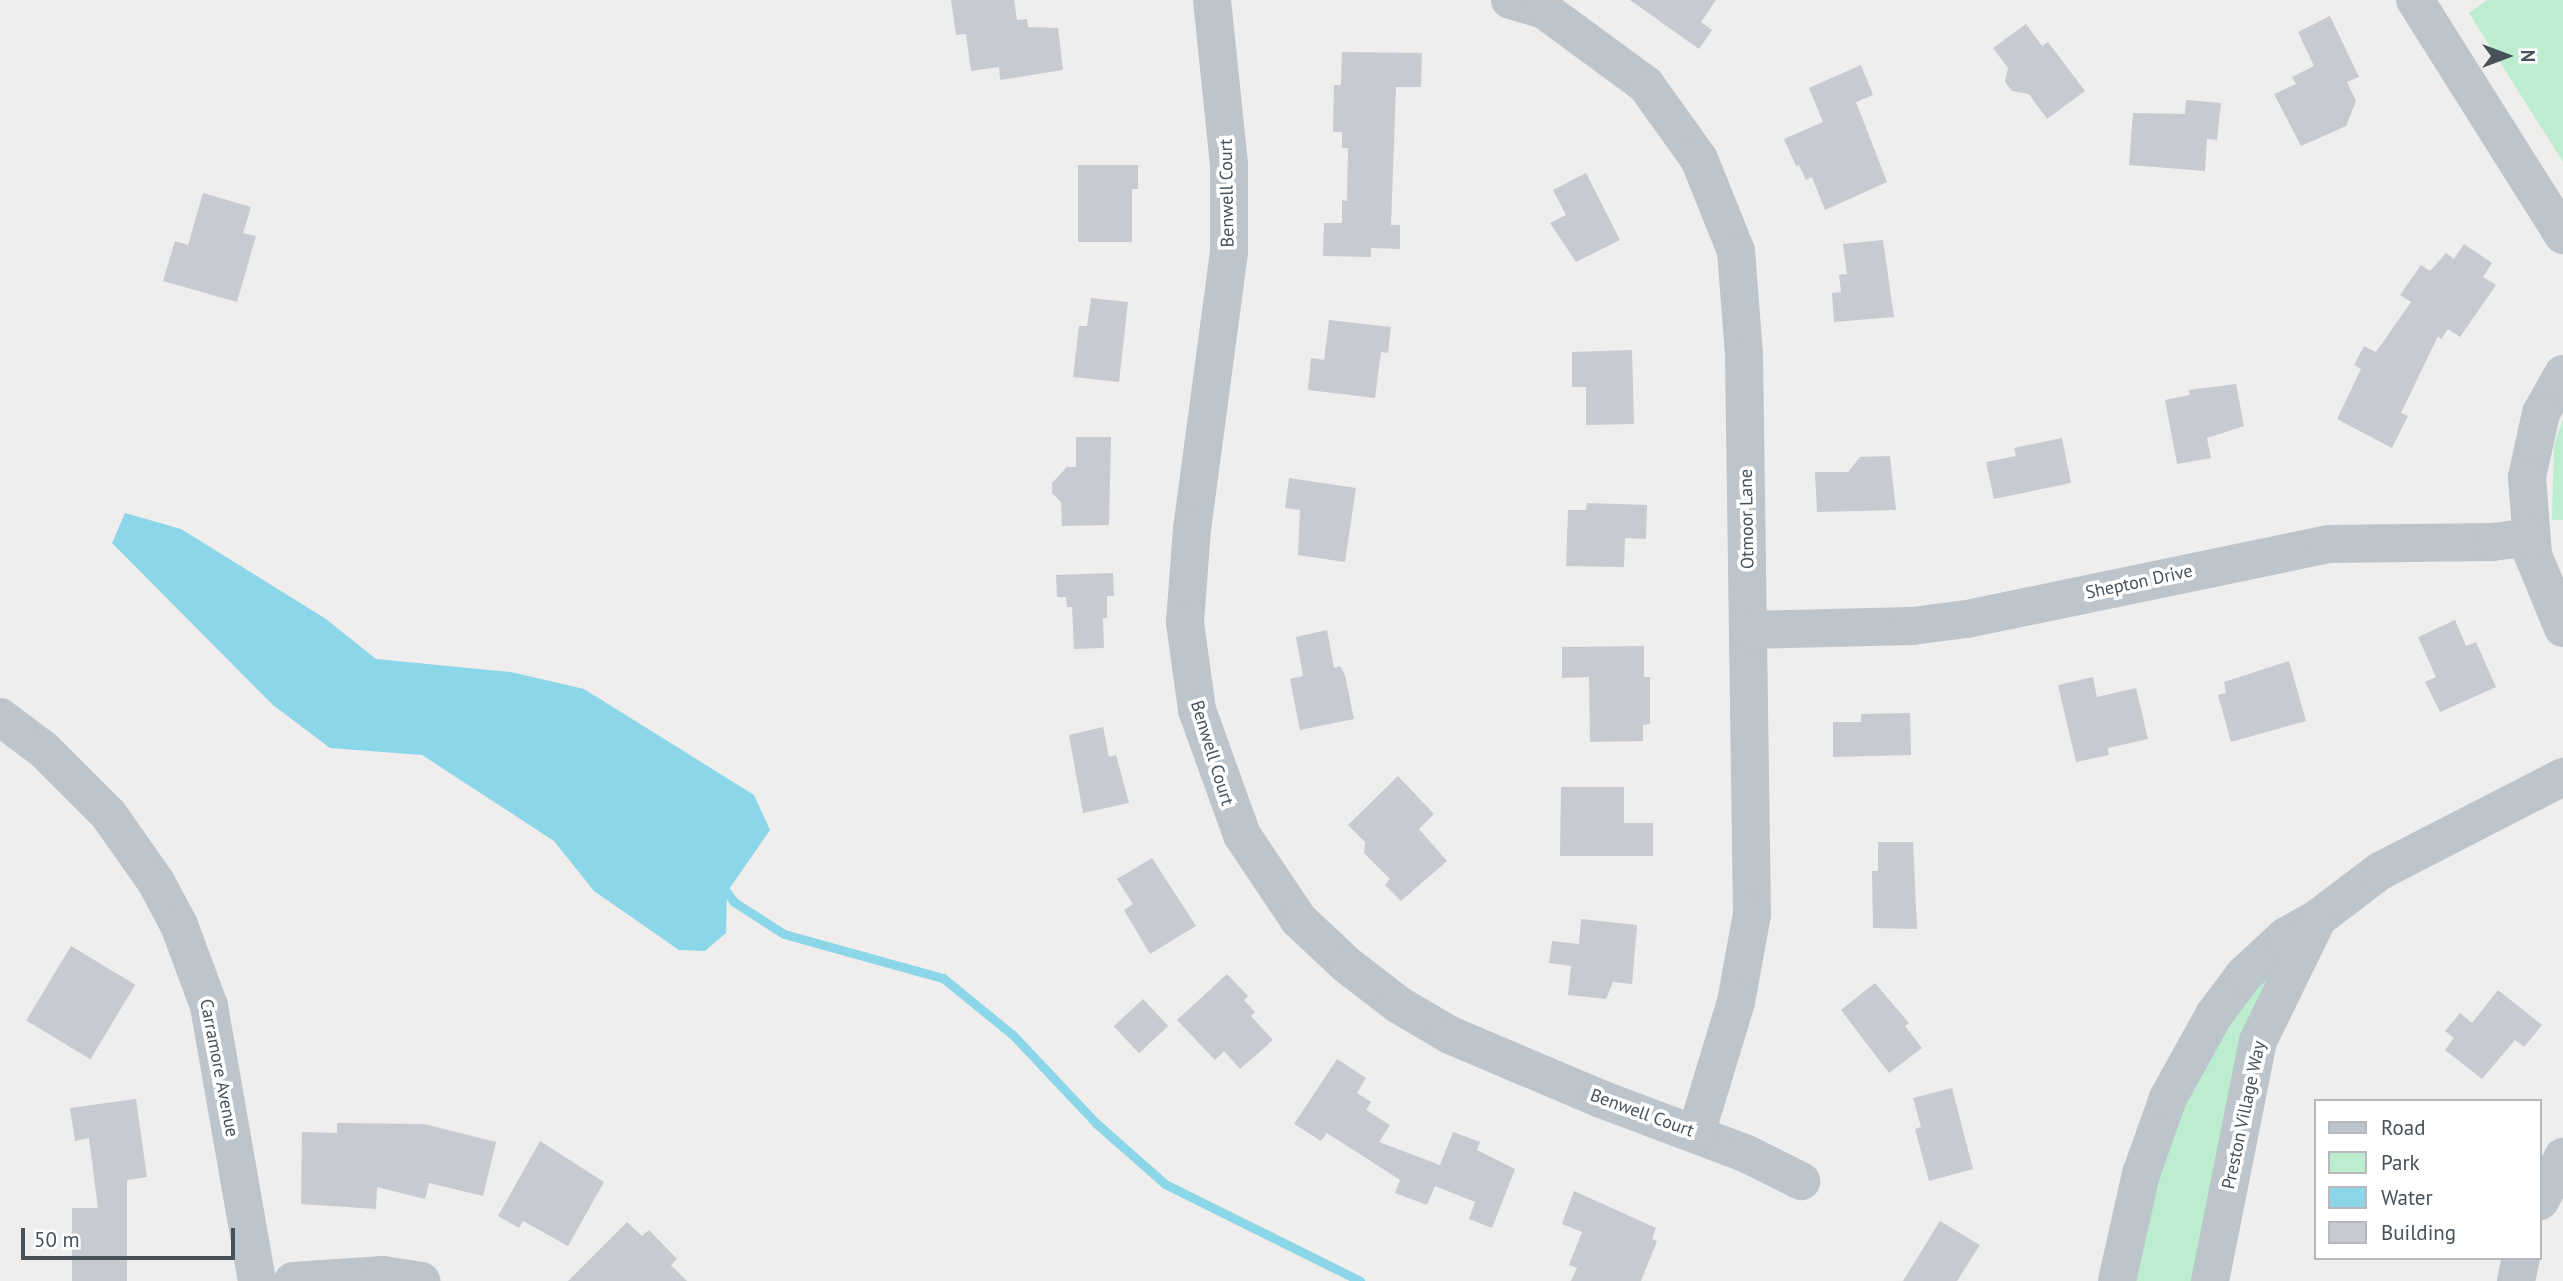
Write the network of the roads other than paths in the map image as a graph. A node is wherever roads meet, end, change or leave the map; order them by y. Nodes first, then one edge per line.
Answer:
1 (1212, 0) edge
2 (2415, 0) edge
3 (1534, 3) edge
4 (2563, 235) edge
5 (2563, 374) edge
6 (2530, 537) junction
7 (2563, 628) edge
8 (1749, 630) junction
9 (0, 716) edge
10 (2563, 777) edge
11 (2318, 918) junction
12 (1696, 1134) junction
13 (2563, 1157) edge
14 (1801, 1181) dead end
15 (2542, 1197) edge
16 (2521, 1260) edge
17 (257, 1281) edge
18 (293, 1281) edge
19 (422, 1281) edge
20 (2117, 1281) edge
21 (2210, 1281) edge
22 (2516, 1281) edge

1 - 12 street, Benwell Court
2 - 4 street
3 - 8 street, Otmoor Lane
5 - 6 street
6 - 7 street
6 - 8 street, Shepton Drive
8 - 12 street, Otmoor Lane
9 - 17 street, Carramore Avenue
10 - 11 street, Preston Village Way
11 - 20 street, Preston Village Way
11 - 21 street, Preston Village Way
12 - 14 street, Benwell Court
13 - 15 street
16 - 22 street
18 - 19 street

